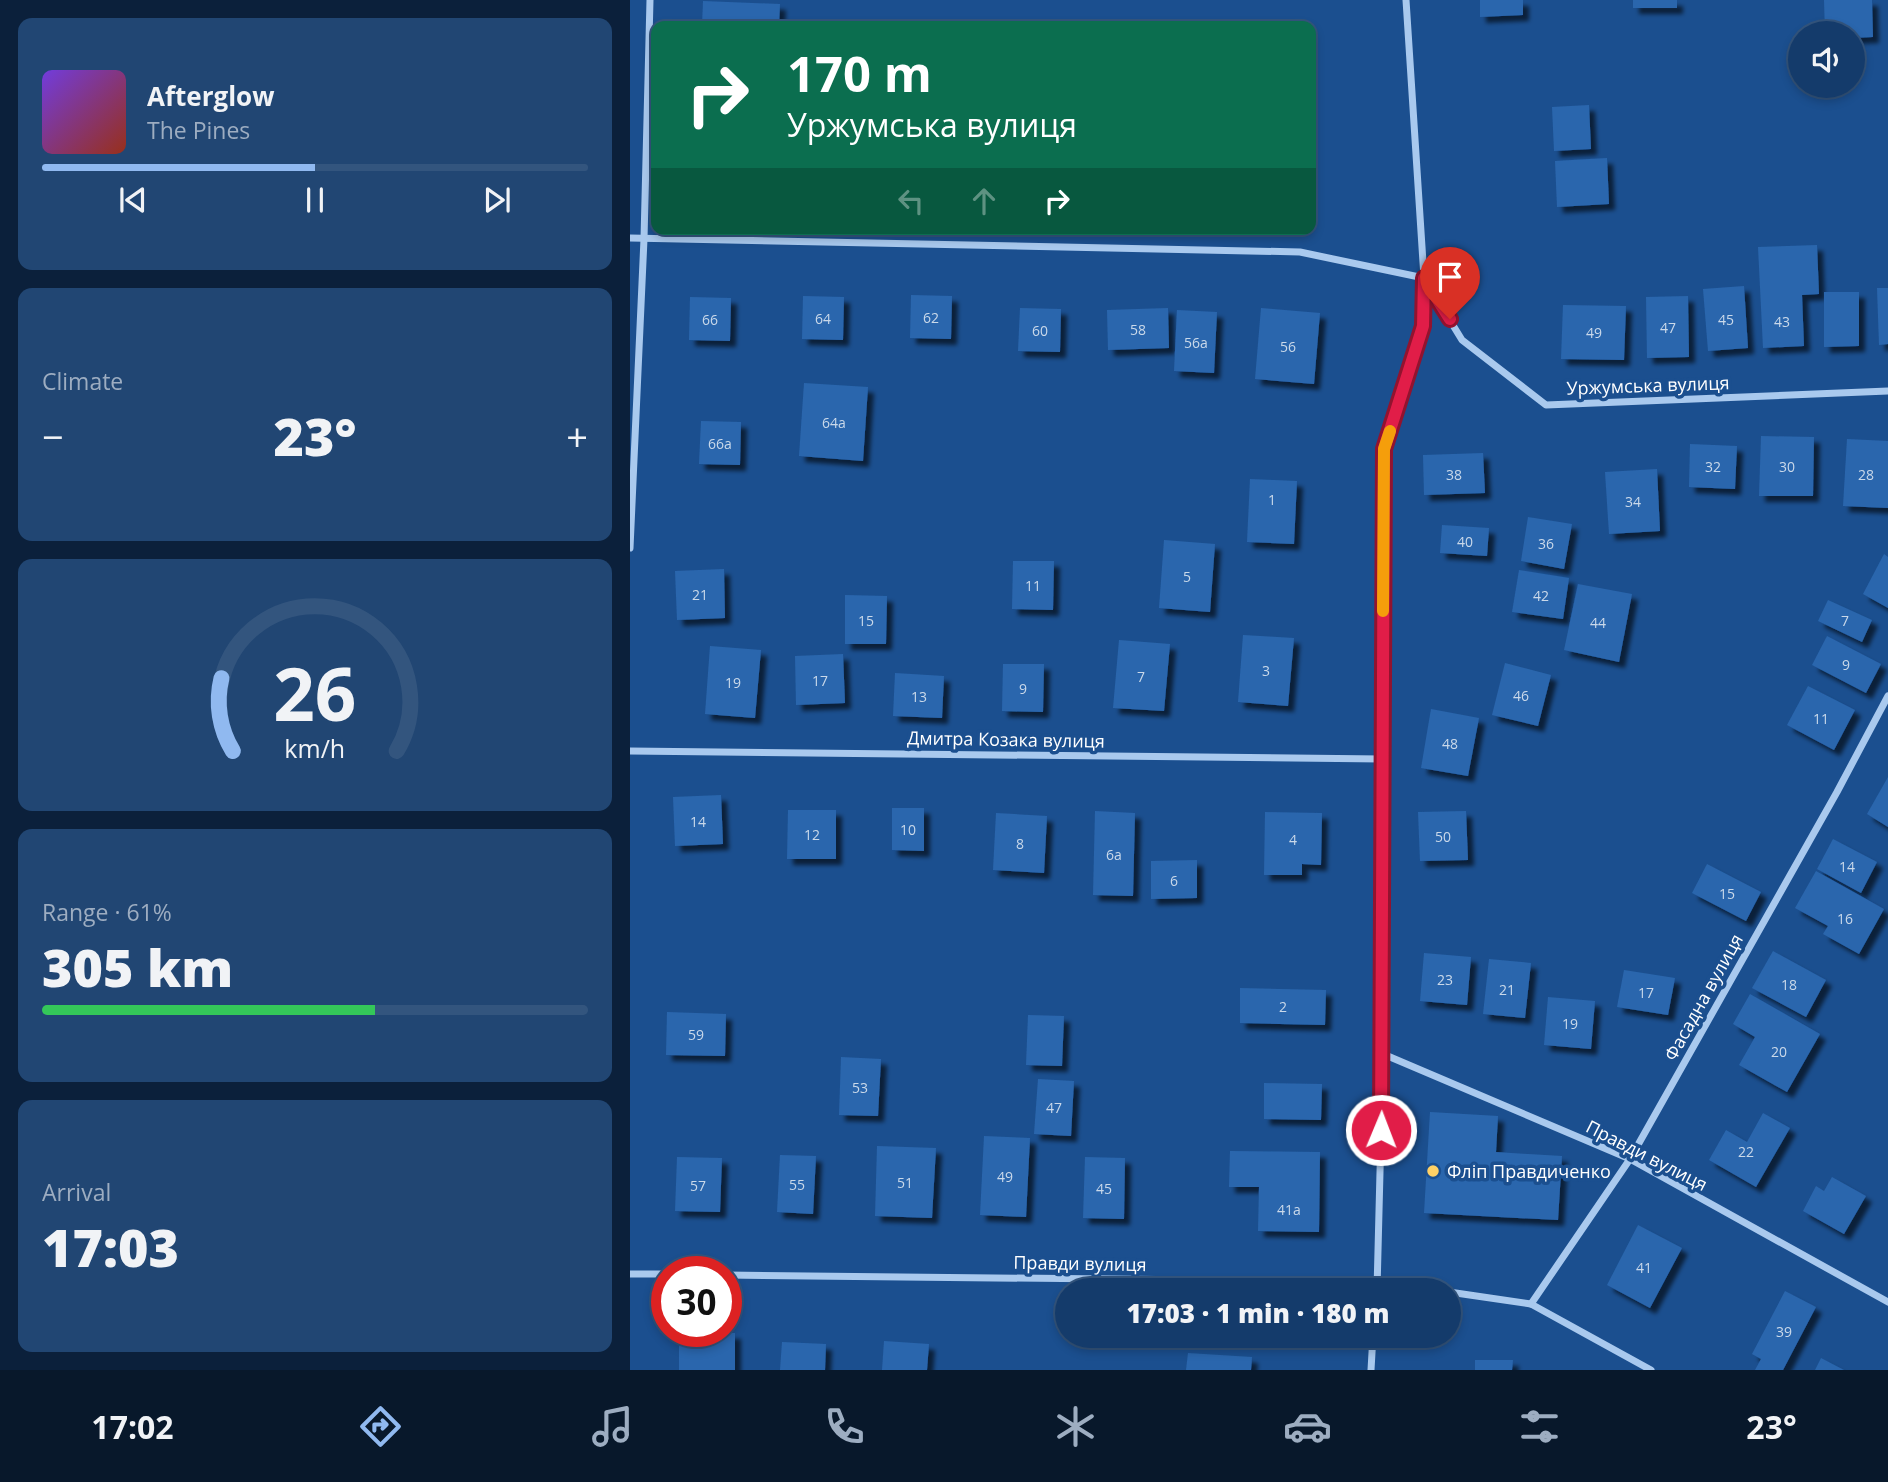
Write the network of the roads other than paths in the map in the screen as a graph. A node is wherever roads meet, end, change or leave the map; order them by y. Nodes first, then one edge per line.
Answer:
1 (650, 0) edge
2 (1406, 0) edge
3 (630, 238) edge
4 (644, 239) junction
5 (1424, 278) junction
6 (1888, 391) edge
7 (630, 548) edge
8 (1888, 696) edge
9 (630, 751) edge
10 (1382, 759) junction
11 (1383, 1054) junction
12 (1630, 1159) junction
13 (630, 1274) edge
14 (651, 1274) edge
15 (742, 1275) edge
16 (1377, 1278) edge
17 (1055, 1281) edge
18 (1461, 1294) edge
19 (1888, 1302) edge
20 (1531, 1304) junction
21 (1372, 1348) edge
22 (1371, 1370) edge
23 (1651, 1370) edge

1 - 4 street
2 - 5 street
3 - 4 street
4 - 5 street
4 - 7 street
5 - 6 street, Уржумська вулиця
5 - 10 street
8 - 12 street, Фасадна вулиця
9 - 10 street, Дмитра Козака вулиця
10 - 11 street
11 - 12 street, Правди вулиця
11 - 16 street
12 - 19 street, Правди вулиця
12 - 20 street, Фасадна вулиця
13 - 14 street
15 - 17 street, Правди вулиця
18 - 20 street
20 - 23 street
21 - 22 street

